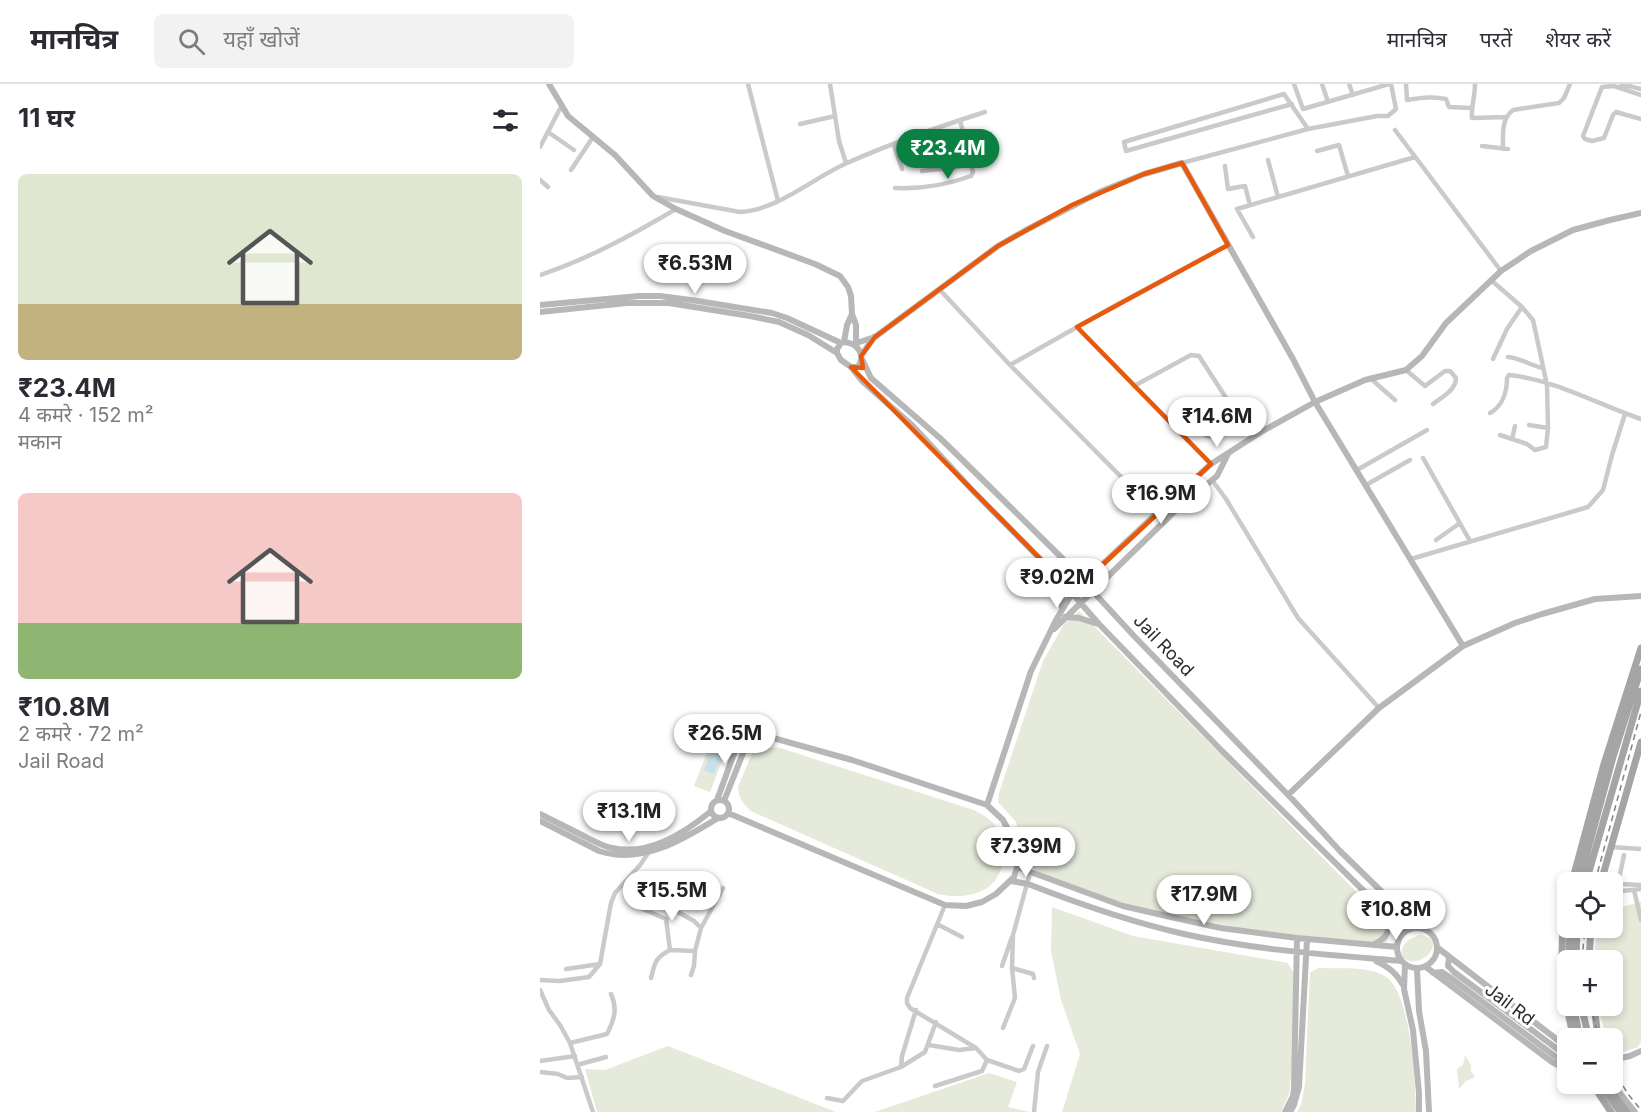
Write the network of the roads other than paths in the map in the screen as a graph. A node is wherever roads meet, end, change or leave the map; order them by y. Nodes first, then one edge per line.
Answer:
1 (549, 84) edge
2 (748, 84) edge
3 (830, 84) edge
4 (1294, 84) edge
5 (1322, 84) edge
6 (1349, 84) edge
7 (1390, 84) edge
8 (1406, 84) edge
9 (1476, 84) edge
10 (1570, 84) edge
11 (1621, 84) edge
12 (1374, 86) edge
13 (1641, 89) edge
14 (1353, 95) junction
15 (1641, 95) edge
16 (1328, 102) junction
17 (1292, 104) junction
18 (562, 105) junction
19 (1471, 108) junction
20 (984, 112) dead end
21 (835, 116) junction
22 (1506, 117) junction
23 (1641, 119) edge
24 (960, 120) junction
25 (800, 124) dead end
26 (1308, 129) junction
27 (1395, 130) dead end
28 (548, 132) junction
29 (593, 137) junction
30 (894, 144) junction
31 (1482, 146) dead end
32 (540, 147) edge
33 (574, 150) dead end
34 (1317, 150) dead end
35 (1415, 157) junction
36 (1268, 160) dead end
37 (846, 163) junction
38 (1182, 163) junction
39 (971, 164) junction
40 (1225, 166) dead end
41 (902, 169) dead end
42 (571, 170) dead end
43 (922, 171) dead end
44 (1348, 176) junction
45 (540, 180) edge
46 (548, 187) dead end
47 (895, 188) dead end
48 (653, 196) junction
49 (1278, 197) junction
50 (778, 201) junction
51 (1250, 205) junction
52 (676, 209) junction
53 (1641, 213) edge
54 (1253, 237) dead end
55 (1228, 245) junction
56 (1501, 270) junction
57 (540, 274) edge
58 (1491, 280) junction
59 (940, 290) junction
60 (540, 305) edge
61 (1522, 307) junction
62 (540, 312) edge
63 (852, 314) junction
64 (1077, 327) junction
65 (875, 337) junction
66 (842, 342) junction
67 (855, 344) junction
68 (837, 353) junction
69 (861, 357) junction
70 (1508, 357) dead end
71 (1493, 359) dead end
72 (1010, 364) junction
73 (850, 367) junction
74 (1543, 368) junction
75 (1406, 370) junction
76 (1370, 378) junction
77 (1546, 382) junction
78 (1134, 386) junction
79 (1395, 400) dead end
80 (1315, 402) junction
81 (1433, 404) dead end
82 (1490, 413) dead end
83 (1625, 414) junction
84 (1641, 419) edge
85 (1241, 422) junction
86 (1528, 425) dead end
87 (1515, 426) dead end
88 (1548, 428) junction
89 (1428, 430) dead end
90 (1181, 434) junction
91 (1500, 435) dead end
92 (1252, 438) junction
93 (1512, 439) junction
94 (1228, 454) junction
95 (1423, 458) dead end
96 (1410, 460) dead end
97 (1211, 464) junction
98 (1357, 470) junction
99 (1212, 480) junction
100 (1366, 485) junction
101 (1157, 513) junction
102 (1460, 524) junction
103 (1436, 540) dead end
104 (1470, 541) junction
105 (1411, 559) junction
106 (1065, 562) junction
107 (1099, 568) junction
108 (1057, 576) junction
109 (1084, 582) junction
110 (1093, 591) junction
111 (1073, 592) junction
112 (1641, 596) edge
113 (1082, 602) junction
114 (1062, 610) junction
115 (1065, 617) junction
116 (1099, 624) junction
117 (1049, 633) junction
118 (1463, 646) junction
119 (1641, 648) edge
120 (1641, 669) edge
121 (1641, 691) edge
122 (1379, 708) junction
123 (742, 732) junction
124 (759, 734) junction
125 (749, 738) junction
126 (1641, 742) edge
127 (1638, 766) edge
128 (1288, 795) junction
129 (720, 800) junction
130 (987, 805) junction
131 (711, 812) junction
132 (728, 813) junction
133 (540, 814) edge
134 (718, 818) junction
135 (540, 821) edge
136 (1611, 847) junction
137 (1641, 849) edge
138 (649, 852) junction
139 (1624, 855) dead end
140 (1017, 867) junction
141 (1575, 872) edge
142 (1582, 872) edge
143 (1589, 872) edge
144 (1604, 872) edge
145 (1030, 873) junction
146 (1011, 881) junction
147 (625, 884) junction
148 (1028, 884) junction
149 (1641, 887) edge
150 (723, 888) dead end
151 (1634, 890) junction
152 (1623, 891) edge
153 (945, 905) junction
154 (634, 906) dead end
155 (1389, 918) junction
156 (1641, 920) edge
157 (937, 924) junction
158 (701, 928) junction
159 (1419, 928) junction
160 (1402, 934) junction
161 (1013, 935) junction
162 (962, 937) dead end
163 (1297, 938) junction
164 (1562, 938) edge
165 (1307, 939) junction
166 (1373, 945) junction
167 (1397, 947) junction
168 (1438, 948) junction
169 (670, 950) junction
170 (695, 951) junction
171 (1296, 951) junction
172 (1305, 952) junction
173 (1449, 957) junction
174 (1370, 959) junction
175 (1403, 963) junction
176 (600, 964) junction
177 (1002, 966) dead end
178 (1426, 967) junction
179 (1012, 968) junction
180 (566, 969) dead end
181 (1417, 969) junction
182 (1433, 973) junction
183 (691, 975) dead end
184 (651, 978) dead end
185 (1034, 978) dead end
186 (540, 980) edge
187 (1404, 989) junction
188 (540, 990) edge
189 (611, 994) dead end
190 (916, 1010) junction
191 (936, 1022) junction
192 (1004, 1028) dead end
193 (1572, 1028) edge
194 (1557, 1040) edge
195 (570, 1043) junction
196 (928, 1045) junction
197 (1033, 1046) dead end
198 (1047, 1046) dead end
199 (976, 1048) junction
200 (1557, 1049) edge
201 (1641, 1051) edge
202 (575, 1056) junction
203 (606, 1057) dead end
204 (1557, 1058) edge
205 (1623, 1058) edge
206 (987, 1060) junction
207 (540, 1061) edge
208 (1557, 1064) edge
209 (577, 1065) junction
210 (901, 1067) junction
211 (540, 1072) edge
212 (582, 1077) junction
213 (935, 1086) dead end
214 (1599, 1094) edge
215 (1607, 1094) edge
216 (1612, 1094) edge
217 (1621, 1094) edge
218 (827, 1098) dead end
219 (593, 1112) edge
220 (1034, 1112) edge
221 (1285, 1112) edge
222 (1290, 1112) edge
223 (1419, 1112) edge
224 (1429, 1112) edge
225 (1611, 1112) edge
226 (1620, 1112) edge
227 (1627, 1112) edge
228 (1635, 1112) edge

1 - 18 street
2 - 50 street
3 - 21 street
4 - 16 street
5 - 16 street
6 - 14 street
7 - 12 street
7 - 26 street
8 - 19 street
9 - 19 street
10 - 22 street
11 - 13 street
12 - 14 street
14 - 16 street
15 - 23 street
17 - 17 street
17 - 26 street
18 - 28 street
18 - 29 street
19 - 22 street
20 - 24 street
21 - 25 street
21 - 37 street
22 - 31 street
24 - 30 street
24 - 39 street
26 - 38 street
27 - 35 street
28 - 32 street
28 - 33 street
29 - 42 street
29 - 48 street
30 - 37 street
30 - 41 street
34 - 44 street
35 - 44 street
35 - 56 street
36 - 49 street
37 - 50 street
38 - 55 street
38 - 59 street
39 - 43 street
39 - 47 street
40 - 51 street
44 - 49 street
45 - 46 street
48 - 50 street
48 - 52 street
49 - 51 street
51 - 54 street
52 - 57 street
52 - 63 street
53 - 56 street
55 - 64 street
55 - 80 street
56 - 58 street
58 - 61 street
58 - 75 street
59 - 65 street
59 - 72 street
60 - 66 street
61 - 71 street
61 - 74 street
62 - 68 street
63 - 66 street
63 - 67 street
64 - 72 street
64 - 78 street
65 - 67 street
65 - 69 street
66 - 67 street
66 - 68 street
67 - 69 street
68 - 73 street
69 - 73 street
69 - 106 street, Jail Road
70 - 74 street
72 - 101 street
73 - 108 street, Jail Road
74 - 77 street
75 - 76 street
75 - 81 street
76 - 79 street
76 - 80 street
77 - 82 street
77 - 83 street
77 - 88 street
78 - 85 street
78 - 90 street
80 - 92 street
80 - 98 street
83 - 84 street
83 - 104 street
85 - 90 street
85 - 92 street
86 - 88 street
87 - 93 street
88 - 93 street
89 - 98 street
90 - 97 street
91 - 93 street
92 - 94 street
94 - 97 street
94 - 99 street
95 - 102 street
96 - 100 street
97 - 101 street
98 - 100 street
99 - 110 street
99 - 122 street
100 - 105 street
101 - 107 street
102 - 103 street
102 - 104 street
104 - 105 street
105 - 118 street
106 - 107 street
106 - 109 street, Jail Road
107 - 109 street
108 - 111 street, Jail Road
108 - 114 street
109 - 110 street, Jail Road
109 - 111 street
110 - 113 street
110 - 128 street, Jail Road
111 - 113 street, Jail Road
111 - 114 street
112 - 118 street
113 - 115 street
113 - 116 street, Jail Road
114 - 117 street
115 - 116 street
115 - 117 street
116 - 155 street, Jail Road
117 - 130 street
118 - 122 street
119 - 141 main road
120 - 142 main road
121 - 143 main road
122 - 128 street
123 - 124 street
123 - 125 street
123 - 129 street
124 - 125 street
124 - 130 street
125 - 129 street
126 - 127 main road
127 - 136 main road
128 - 159 street, Jail Road
129 - 131 street
129 - 132 street
130 - 140 street
131 - 133 street
131 - 134 street
132 - 134 street
132 - 153 street
134 - 138 street
135 - 138 street
136 - 137 street
136 - 144 main road
138 - 147 street
139 - 149 street
140 - 145 street
140 - 146 street
145 - 148 street
145 - 163 street
146 - 148 street
146 - 153 street
147 - 158 street
147 - 176 street
148 - 161 street
148 - 171 street
149 - 151 street
150 - 158 street
151 - 152 street
151 - 156 street
153 - 157 street
154 - 169 street
155 - 160 street, Jail Road
155 - 166 street
157 - 162 street
157 - 190 street
158 - 170 street
159 - 160 street
159 - 168 street
160 - 167 street
161 - 177 street
161 - 179 street
163 - 165 street
163 - 171 street
164 - 193 main road
165 - 166 street
165 - 172 street
166 - 167 street
167 - 175 street
168 - 173 street
168 - 178 street
169 - 170 street
169 - 184 street
170 - 183 street
171 - 172 street
171 - 221 street
172 - 174 street
172 - 222 street
173 - 194 street
173 - 200 street, Jail Rd
174 - 175 street
174 - 187 street
175 - 181 street
175 - 187 street
176 - 180 street
176 - 186 street
178 - 181 street
178 - 182 street
179 - 185 street
179 - 192 street
181 - 224 street
182 - 204 street, Jail Rd
182 - 208 street
187 - 223 street
188 - 195 street
189 - 195 street
190 - 191 street
190 - 210 street
191 - 196 street
191 - 199 street
195 - 202 street
196 - 199 street
196 - 210 street
197 - 206 street
198 - 220 street
199 - 206 street
201 - 205 street
202 - 207 street
202 - 209 street
203 - 209 street
206 - 213 street
209 - 212 street
210 - 218 street
211 - 212 street
212 - 219 street
214 - 225 main road, bridge
215 - 226 main road
216 - 227 main road
217 - 228 street

